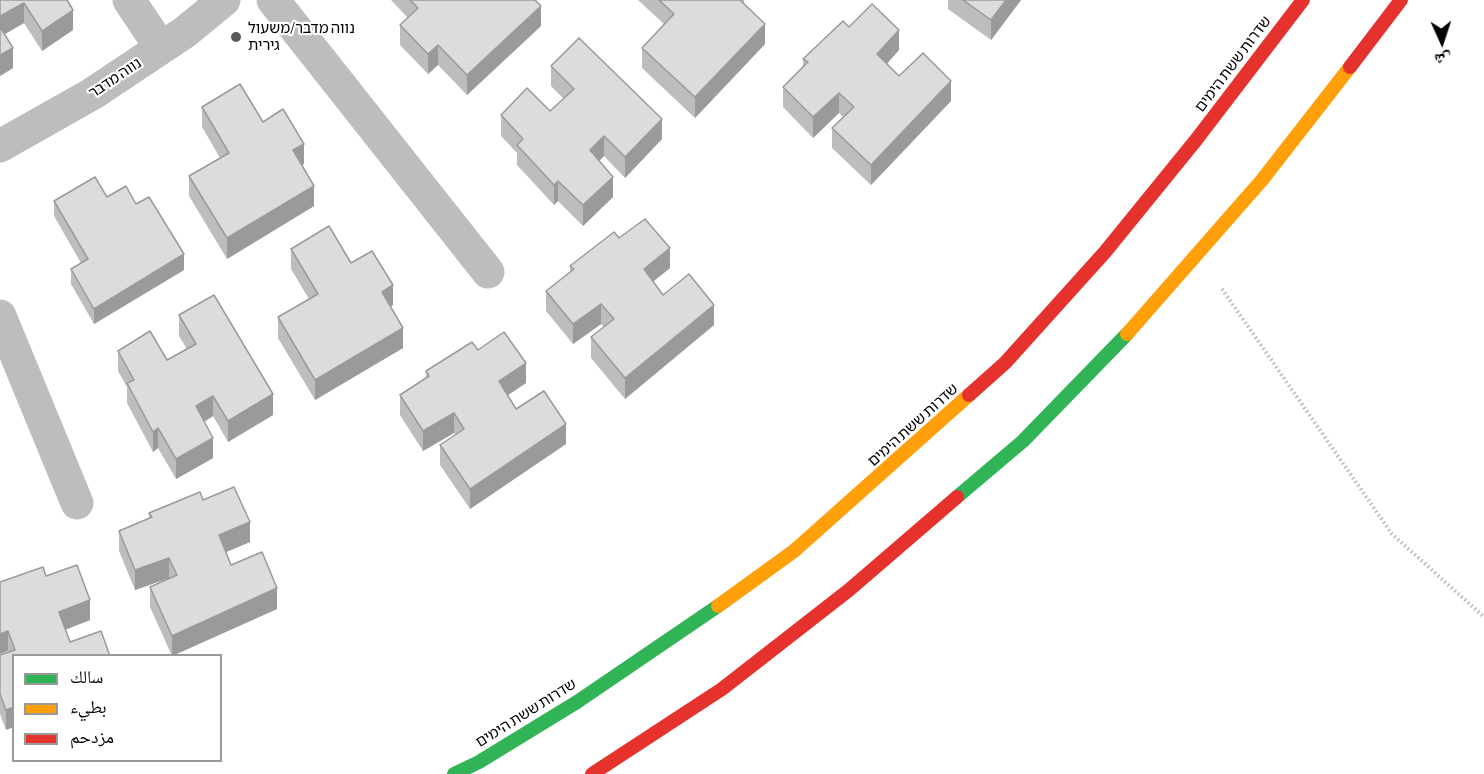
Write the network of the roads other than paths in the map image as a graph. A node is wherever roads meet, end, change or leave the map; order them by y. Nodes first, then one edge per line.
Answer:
1 (129, 0) edge
2 (224, 0) edge
3 (273, 0) edge
4 (1303, 0) edge
5 (1401, 0) edge
6 (161, 48) junction
7 (0, 146) edge
8 (488, 272) dead end
9 (0, 316) edge
10 (77, 503) dead end
11 (454, 774) edge
12 (592, 774) edge

1 - 6 street
2 - 6 street, נווה מדבר
3 - 8 street
4 - 11 main road, שדרות ששת הימים
5 - 12 main road
6 - 7 street, נווה מדבר
9 - 10 street

